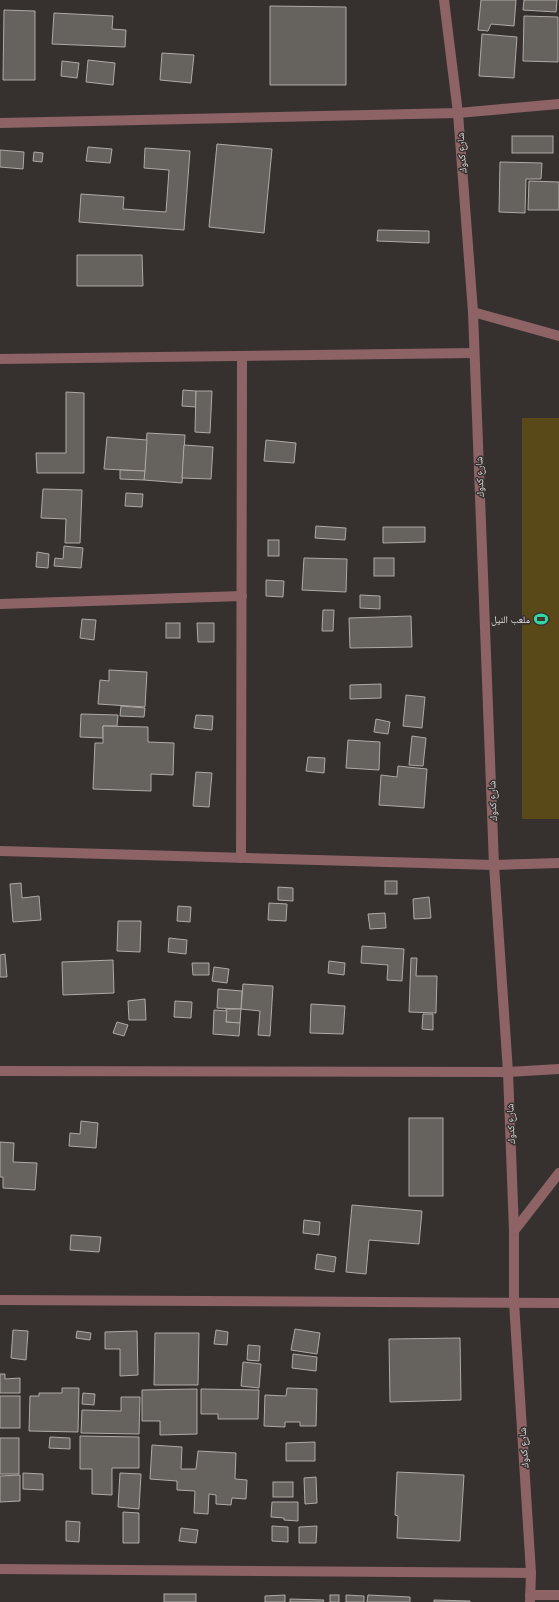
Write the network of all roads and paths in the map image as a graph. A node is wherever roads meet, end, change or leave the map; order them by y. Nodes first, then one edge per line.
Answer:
1 (444, 0) edge
2 (559, 104) edge
3 (458, 113) junction
4 (0, 123) edge
5 (473, 312) junction
6 (559, 336) edge
7 (474, 353) junction
8 (242, 357) junction
9 (0, 359) edge
10 (242, 596) junction
11 (0, 604) edge
12 (0, 851) edge
13 (241, 858) junction
14 (559, 863) edge
15 (494, 865) junction
16 (559, 1069) edge
17 (0, 1071) edge
18 (508, 1072) junction
19 (559, 1173) edge
20 (514, 1231) junction
21 (0, 1300) edge
22 (514, 1302) junction
23 (559, 1303) edge
24 (0, 1569) edge
25 (531, 1573) junction
26 (559, 1595) edge
27 (530, 1599) edge

1 - 3 street, شارع كدوك
2 - 3 street
3 - 4 street
3 - 5 street, شارع كدوك
5 - 6 street
5 - 7 street, شارع كدوك
7 - 8 street
7 - 15 street, شارع كدوك
8 - 9 street
8 - 10 street
10 - 11 street
10 - 13 street
12 - 13 street
13 - 15 street
14 - 15 street
15 - 18 street, شارع كدوك
16 - 18 street
17 - 18 street
18 - 20 street, شارع كدوك
19 - 20 street
20 - 22 street, شارع كدوك
21 - 22 street
22 - 23 street
22 - 25 street, شارع كدوك
24 - 25 street
25 - 27 street, شارع كدوك
26 - 27 street

